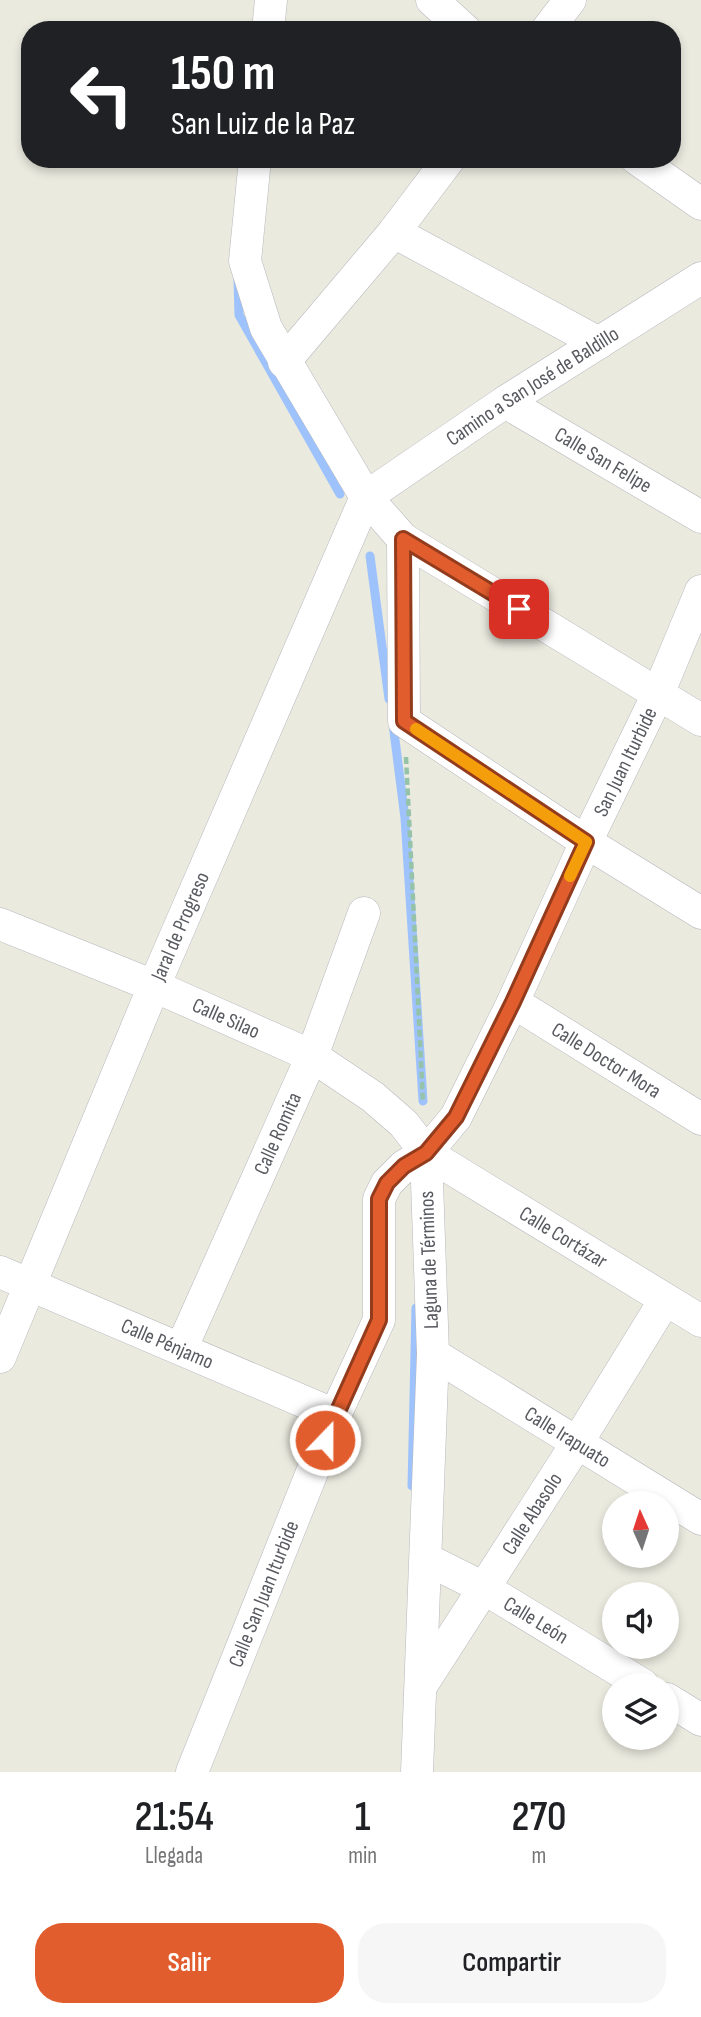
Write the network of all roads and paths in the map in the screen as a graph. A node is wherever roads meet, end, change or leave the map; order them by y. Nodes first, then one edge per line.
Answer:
1 (271, 0) edge
2 (432, 0) edge
3 (570, 0) edge
4 (269, 21) edge
5 (455, 21) edge
6 (554, 21) edge
7 (254, 168) edge
8 (442, 168) edge
9 (650, 168) edge
10 (701, 204) edge
11 (394, 232) junction
12 (701, 278) edge
13 (599, 343) junction
14 (284, 362) junction
15 (505, 402) junction
16 (366, 497) junction
17 (701, 517) edge
18 (403, 539) junction
19 (701, 591) edge
20 (658, 694) junction
21 (701, 720) edge
22 (404, 721) junction
23 (586, 842) junction
24 (701, 913) edge
25 (364, 914) dead end
26 (0, 924) edge
27 (154, 986) junction
28 (513, 1002) junction
29 (312, 1056) junction
30 (701, 1119) edge
31 (426, 1153) junction
32 (0, 1272) edge
33 (29, 1284) junction
34 (665, 1300) junction
35 (701, 1321) edge
36 (182, 1347) junction
37 (433, 1354) junction
38 (0, 1357) edge
39 (335, 1415) junction
40 (577, 1443) junction
41 (701, 1519) edge
42 (426, 1559) junction
43 (482, 1587) junction
44 (623, 1673) edge
45 (418, 1690) junction
46 (679, 1706) edge
47 (701, 1720) edge
48 (424, 1768) edge
49 (192, 1772) edge

1 - 4 street
2 - 5 street
3 - 6 street
7 - 14 street
8 - 11 street
9 - 10 street
11 - 13 street
11 - 14 street
12 - 13 street, Camino a San José de Baldillo
13 - 15 street, Camino a San José de Baldillo
14 - 16 street
15 - 16 street, Camino a San José de Baldillo
15 - 17 street, Calle San Felipe
16 - 18 street
16 - 27 street, Jaral de Progreso
18 - 20 street
18 - 22 street
19 - 20 street, San Juan Iturbide
20 - 21 street
20 - 23 street, San Juan Iturbide
22 - 23 street
22 - 31 path
23 - 24 street
23 - 28 street, San Juan Iturbide
25 - 29 street, Calle Romita
26 - 27 street, Calle Silao
27 - 29 street, Calle Silao
27 - 33 street, Jaral de Progreso
28 - 30 street, Calle Doctor Mora
28 - 31 street, San Juan Iturbide
29 - 31 street, Calle Silao
29 - 36 street, Calle Romita
31 - 34 street, Calle Cortázar
31 - 37 street, Laguna de Términos
31 - 39 street, San Juan Iturbide
32 - 33 street, Calle Pénjamo
33 - 36 street, Calle Pénjamo
33 - 38 street, Jaral de Progreso
34 - 35 street, Calle Cortázar
34 - 40 street, Calle Abasolo
36 - 39 street, Calle Pénjamo
37 - 40 street, Calle Irapuato
37 - 42 street, Laguna de Términos
39 - 49 street, Calle San Juan Iturbide
40 - 41 street, Calle Irapuato
40 - 43 street, Calle Abasolo
42 - 43 street, Calle León
42 - 45 street, Laguna de Términos
43 - 44 street, Calle León
43 - 45 street, Calle Abasolo
45 - 48 street, Laguna de Términos
46 - 47 street

